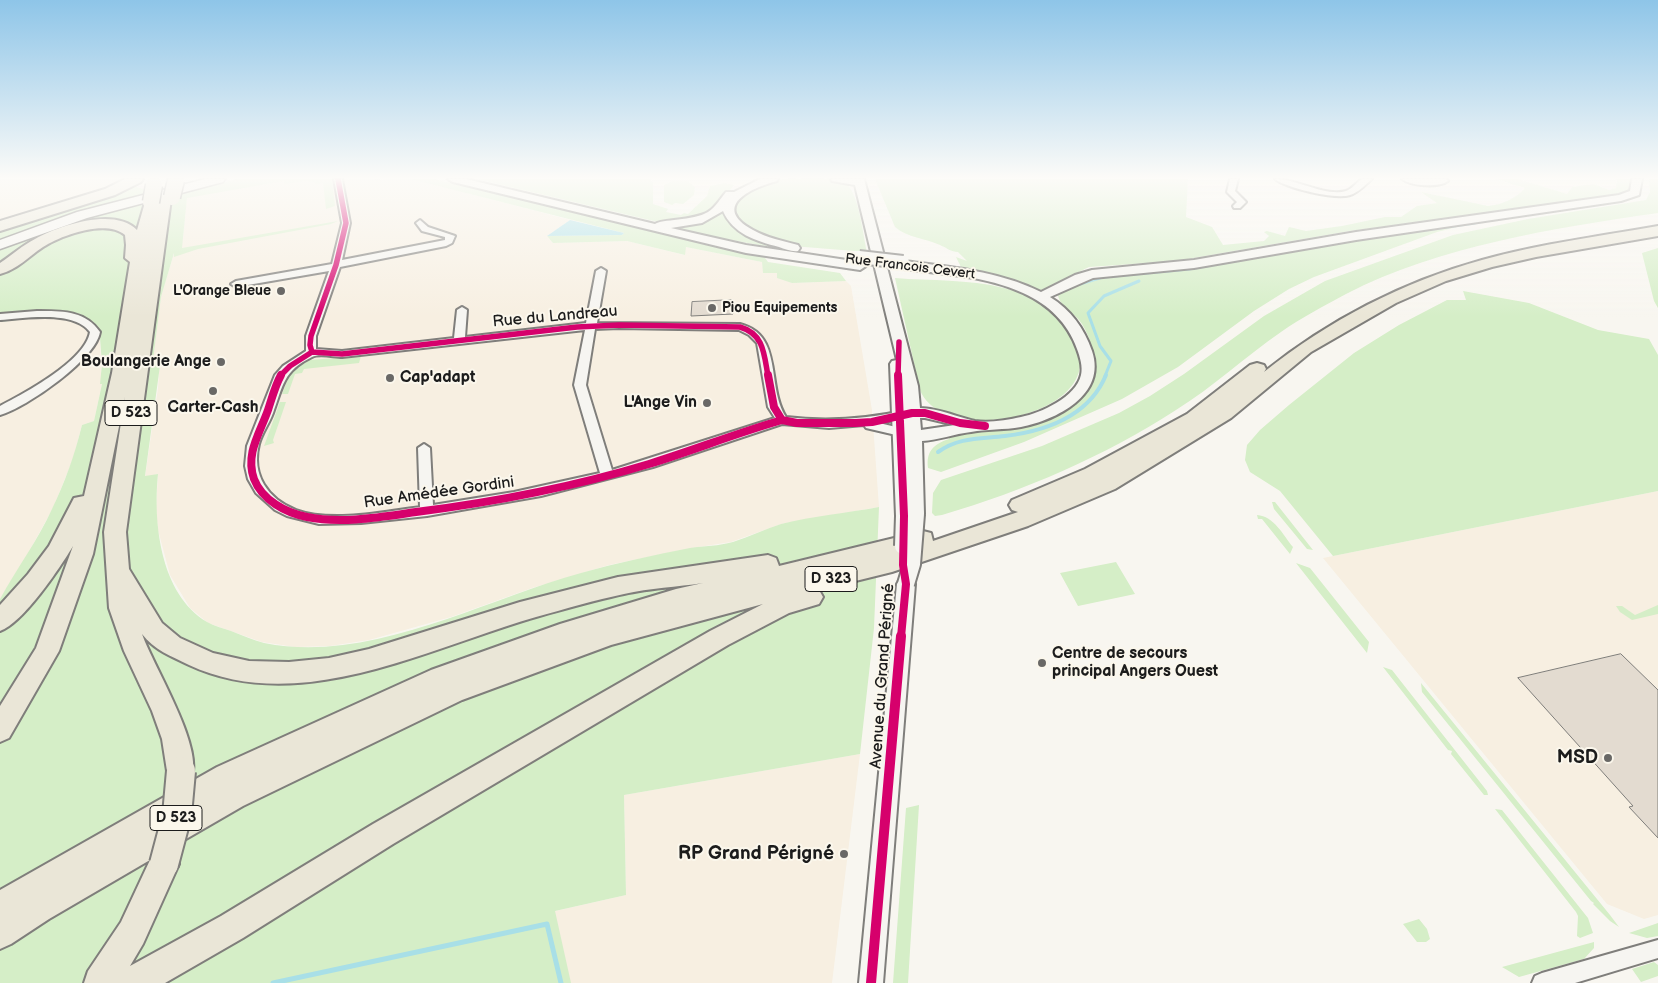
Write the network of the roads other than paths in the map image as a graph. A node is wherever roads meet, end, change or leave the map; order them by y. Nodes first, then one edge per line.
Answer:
1 (33, 225) edge
2 (54, 225) edge
3 (102, 225) edge
4 (114, 225) edge
5 (154, 225) edge
6 (160, 225) edge
7 (346, 225) edge
8 (422, 225) edge
9 (640, 225) edge
10 (738, 225) edge
11 (871, 225) edge
12 (1434, 225) edge
13 (1652, 225) edge
14 (1658, 231) edge
15 (0, 238) edge
16 (0, 244) edge
17 (859, 261) junction
18 (336, 265) junction
19 (904, 266) junction
20 (0, 269) edge
21 (601, 271) dead end
22 (136, 273) junction
23 (236, 284) dead end
24 (1025, 290) junction
25 (1041, 297) junction
26 (462, 310) dead end
27 (0, 317) edge
28 (591, 326) junction
29 (459, 340) junction
30 (312, 352) junction
31 (0, 411) edge
32 (906, 414) junction
33 (782, 420) junction
34 (855, 423) junction
35 (985, 426) junction
36 (908, 434) junction
37 (424, 448) dead end
38 (607, 475) junction
39 (97, 483) junction
40 (427, 511) junction
41 (882, 559) junction
42 (117, 569) junction
43 (0, 621) edge
44 (0, 730) edge
45 (0, 908) edge
46 (0, 934) edge
47 (1658, 948) edge
48 (100, 983) edge
49 (126, 983) edge
50 (871, 983) edge
51 (1542, 983) edge

1 - 15 main road
2 - 16 main road
3 - 20 highway
4 - 22 highway
5 - 22 highway, D 523
6 - 42 highway, D 523
7 - 18 street
8 - 18 street
9 - 17 street, Rue Francois Cevert
10 - 17 street
11 - 32 street, Avenue du Grand Périgné
12 - 25 street
13 - 41 highway, D 323
14 - 41 highway, D 323
17 - 19 street, Rue Francois Cevert
18 - 23 street
18 - 30 street
19 - 24 street, Rue Francois Cevert
19 - 24 street, Rue Francois Cevert
21 - 28 street
22 - 39 highway, D 523
24 - 25 street, Rue Francois Cevert
25 - 35 street, Rue Francois Cevert
26 - 29 street
27 - 31 street
28 - 29 street, Rue du Landreau
28 - 33 street, Rue du Landreau
28 - 38 street
29 - 30 street, Rue du Landreau
30 - 40 street, Rue Amédée Gordini
32 - 34 street
32 - 35 street, Rue Francois Cevert
32 - 36 street, Avenue du Grand Périgné
33 - 34 street
33 - 38 street, Rue Amédée Gordini
34 - 36 street
35 - 36 street, Rue Francois Cevert
36 - 50 street, Avenue du Grand Périgné, bridge
37 - 40 street, Rue Amédée Gordini
38 - 40 street, Rue Amédée Gordini
39 - 43 highway
39 - 44 highway, D 523
41 - 42 highway
41 - 45 highway, D 323
41 - 46 highway, D 323
41 - 49 highway
42 - 48 highway, D 523, bridge
47 - 51 street

